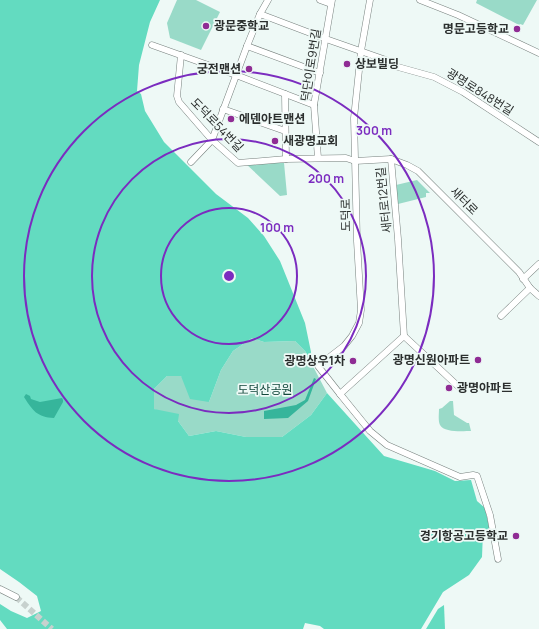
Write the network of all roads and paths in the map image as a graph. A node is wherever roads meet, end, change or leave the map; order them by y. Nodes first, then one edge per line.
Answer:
1 (268, 0) edge
2 (320, 0) edge
3 (370, 0) edge
4 (420, 0) edge
5 (332, 2) edge
6 (260, 14) junction
7 (326, 39) junction
8 (152, 44) dead end
9 (247, 46) junction
10 (361, 51) junction
11 (539, 53) edge
12 (181, 56) junction
13 (320, 74) junction
14 (236, 75) junction
15 (285, 94) junction
16 (314, 105) junction
17 (223, 109) junction
18 (285, 132) junction
19 (212, 140) junction
20 (539, 142) edge
21 (318, 158) junction
22 (286, 159) junction
23 (390, 159) junction
24 (355, 161) junction
25 (191, 162) dead end
26 (539, 264) edge
27 (523, 279) junction
28 (530, 288) junction
29 (539, 296) edge
30 (501, 316) dead end
31 (404, 336) junction
32 (460, 388) dead end
33 (340, 394) junction
34 (498, 559) dead end
35 (0, 589) edge
36 (16, 597) tunnel mouth

1 - 6 street
2 - 5 street
3 - 10 street, 도덕로
4 - 11 street
5 - 7 street, 덕단이로9번길
6 - 7 street, 광명로848번길
6 - 9 street
7 - 10 street, 광명로848번길
7 - 13 street, 덕단이로9번길
8 - 12 street
9 - 13 street
9 - 14 street
10 - 20 street, 광명로848번길
10 - 24 street, 도덕로
12 - 14 street
12 - 19 street, 도덕로54번길
13 - 16 street, 덕단이로9번길
14 - 15 street
14 - 17 street
15 - 16 street
15 - 18 street
16 - 21 street, 덕단이로9번길
17 - 18 street
17 - 19 street
18 - 22 street
19 - 22 street, 도덕로54번길
19 - 25 street
21 - 22 street, 도덕로54번길
21 - 24 street, 도덕로54번길
23 - 24 street, 새터로
23 - 27 street, 새터로
23 - 31 street, 새터로12번길
24 - 33 street, 도덕로
26 - 27 street
27 - 28 street, 새터로
28 - 29 street, 새터로
28 - 30 street
31 - 32 street
31 - 33 street
33 - 34 street
35 - 36 street

